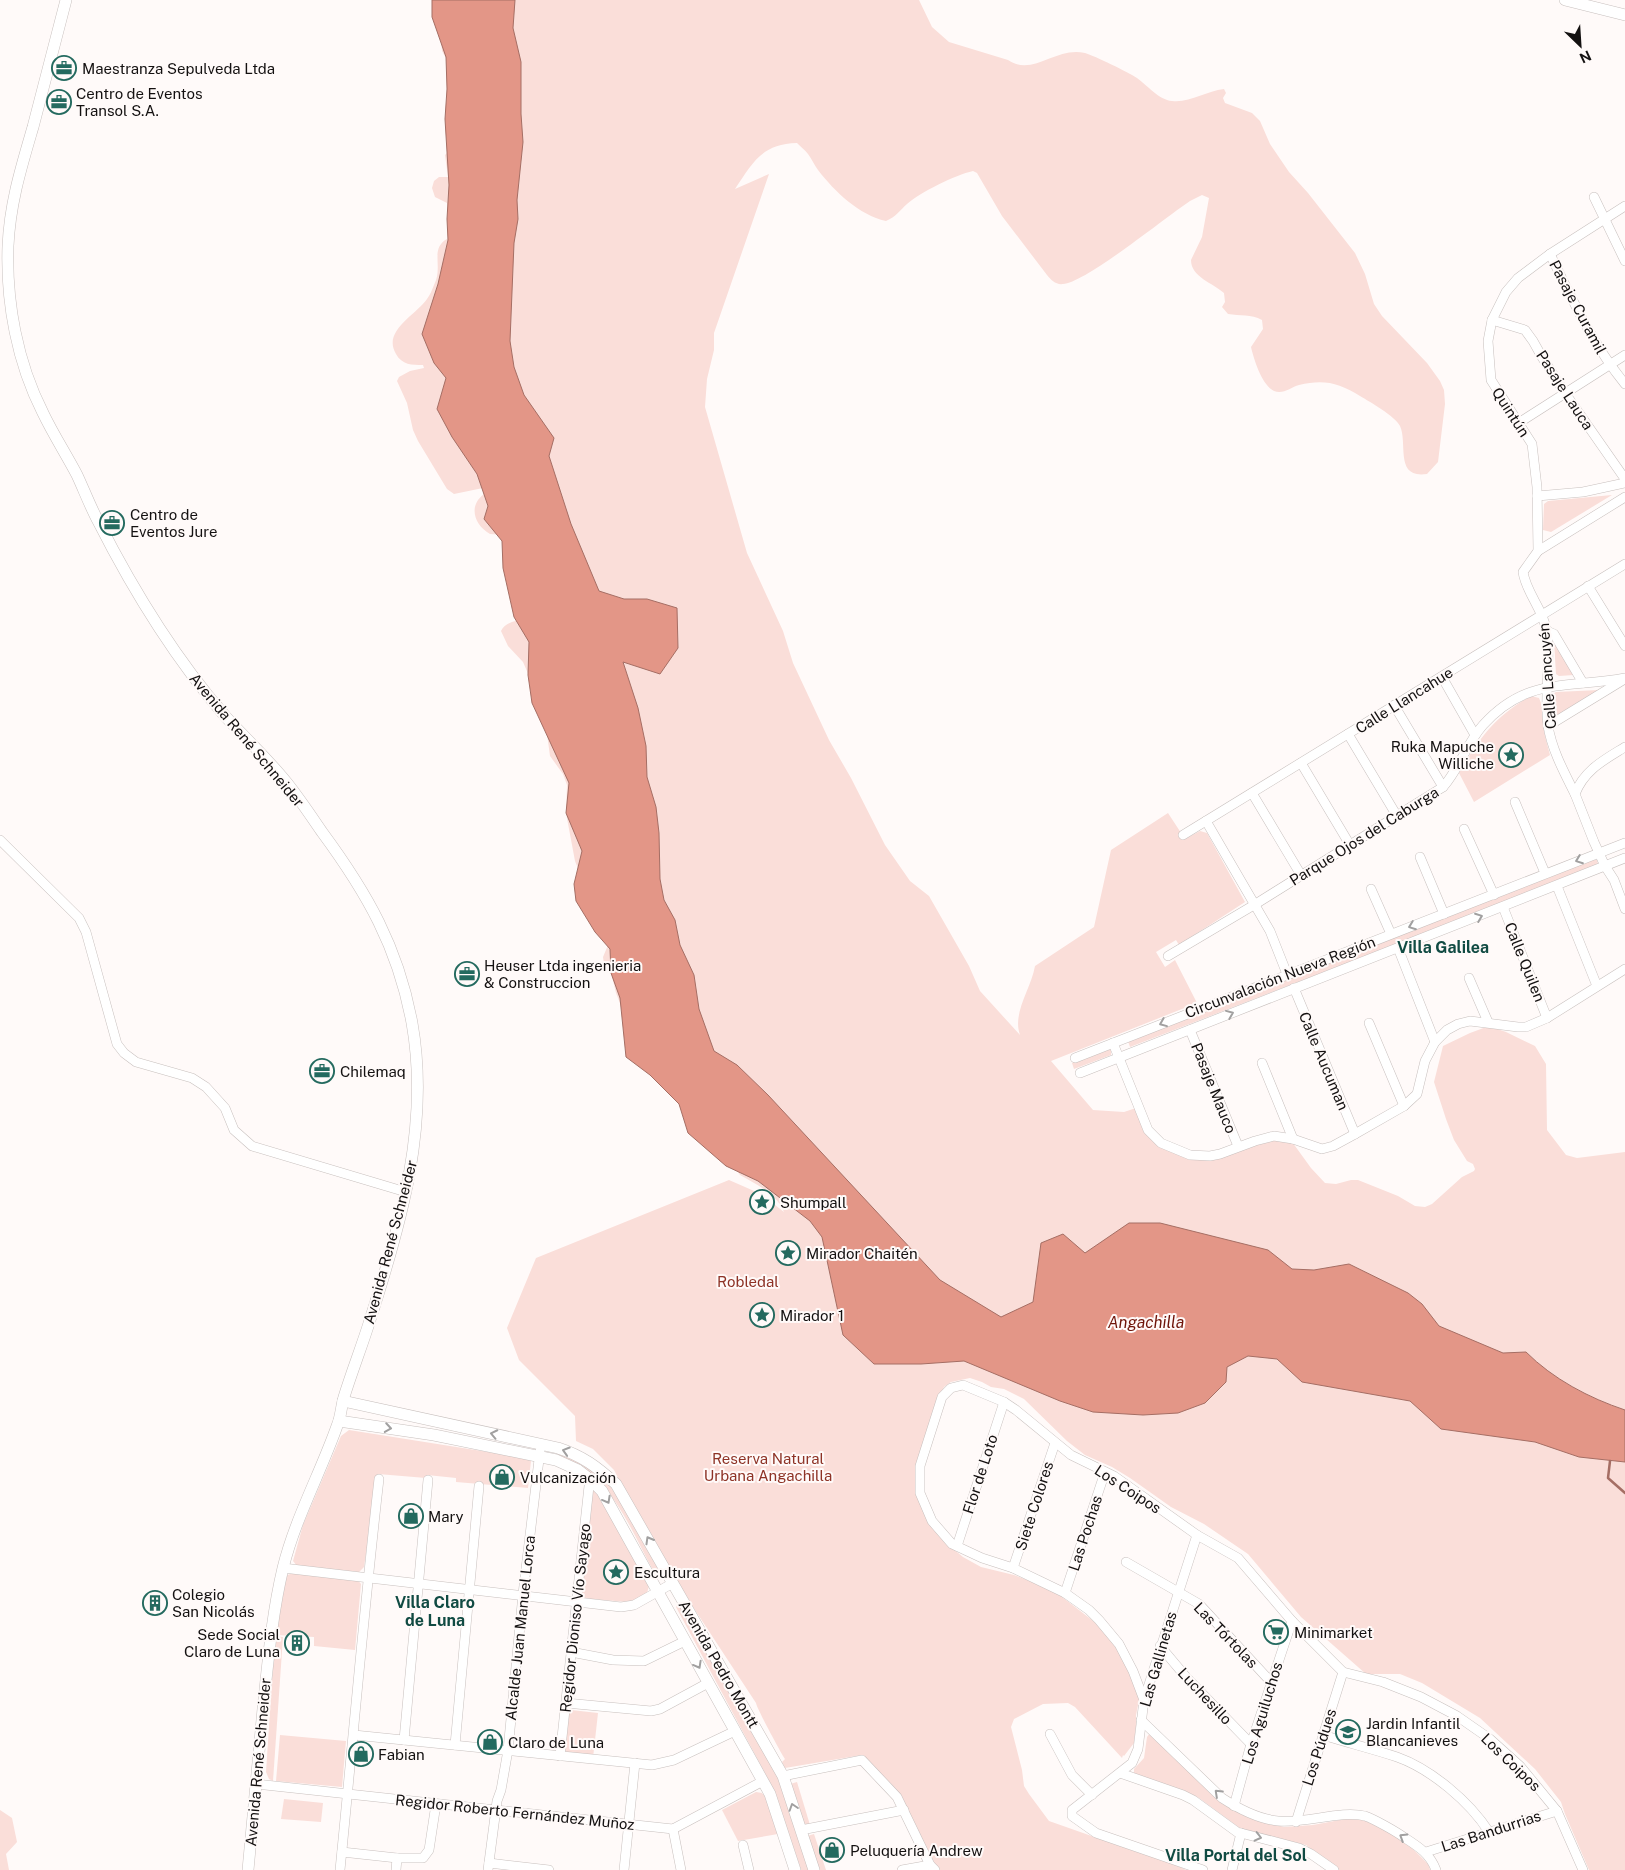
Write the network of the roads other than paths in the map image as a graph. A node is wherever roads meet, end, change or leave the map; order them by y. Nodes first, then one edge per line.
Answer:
1 (66, 0) edge
2 (1565, 0) edge
3 (1625, 15) edge
4 (1594, 197) dead end
5 (1625, 206) edge
6 (1604, 219) junction
7 (1550, 254) junction
8 (1625, 261) edge
9 (1492, 320) junction
10 (1625, 355) edge
11 (1609, 365) junction
12 (1625, 384) edge
13 (1565, 393) junction
14 (1517, 424) junction
15 (1625, 479) edge
16 (1625, 483) edge
17 (1537, 496) junction
18 (1625, 497) edge
19 (1538, 552) junction
20 (1625, 564) edge
21 (1588, 586) junction
22 (1542, 614) junction
23 (1547, 631) junction
24 (1625, 646) edge
25 (1442, 677) junction
26 (1625, 679) edge
27 (1583, 683) junction
28 (1548, 686) junction
29 (1394, 705) junction
30 (1548, 726) junction
31 (1348, 734) junction
32 (1475, 735) junction
33 (1625, 747) edge
34 (1301, 763) junction
35 (1443, 787) junction
36 (1252, 793) junction
37 (1575, 794) junction
38 (1515, 802) dead end
39 (1397, 816) junction
40 (1206, 821) junction
41 (1464, 829) dead end
42 (1183, 835) dead end
43 (0, 840) edge
44 (1625, 843) edge
45 (1350, 845) junction
46 (1599, 852) junction
47 (1420, 858) dead end
48 (1625, 858) edge
49 (1605, 866) junction
50 (1545, 874) junction
51 (1301, 876) junction
52 (1557, 886) junction
53 (1371, 889) dead end
54 (1494, 894) junction
55 (1254, 905) junction
56 (1503, 907) junction
57 (1625, 909) edge
58 (1444, 914) junction
59 (1391, 934) junction
60 (1398, 948) junction
61 (1168, 956) dead end
62 (1625, 969) edge
63 (1287, 974) junction
64 (1469, 978) dead end
65 (1597, 986) junction
66 (1294, 988) junction
67 (1548, 1018) junction
68 (1488, 1022) junction
69 (1369, 1023) dead end
70 (1190, 1030) junction
71 (1113, 1042) junction
72 (1435, 1042) junction
73 (1075, 1058) dead end
74 (1119, 1058) junction
75 (1262, 1063) dead end
76 (1080, 1073) dead end
77 (1404, 1106) junction
78 (1355, 1134) junction
79 (1293, 1139) junction
80 (1238, 1146) junction
81 (406, 1192) junction
82 (343, 1401) junction
83 (1004, 1402) junction
84 (340, 1421) junction
85 (1055, 1443) junction
86 (540, 1450) junction
87 (1105, 1472) junction
88 (379, 1479) dead end
89 (428, 1480) dead end
90 (591, 1480) junction
91 (479, 1486) dead end
92 (1197, 1535) junction
93 (957, 1546) junction
94 (1126, 1562) dead end
95 (283, 1568) junction
96 (1014, 1568) junction
97 (368, 1577) junction
98 (420, 1583) junction
99 (673, 1583) junction
100 (470, 1589) junction
101 (1178, 1591) junction
102 (658, 1592) junction
103 (1065, 1593) junction
104 (523, 1594) junction
105 (576, 1602) junction
106 (1292, 1621) junction
107 (685, 1641) junction
108 (1160, 1646) junction
109 (571, 1652) junction
110 (1343, 1672) junction
111 (1271, 1682) junction
112 (708, 1683) junction
113 (1144, 1700) junction
114 (566, 1703) junction
115 (1141, 1720) junction
116 (735, 1731) junction
117 (1050, 1734) dead end
118 (354, 1735) junction
119 (1323, 1735) junction
120 (404, 1740) junction
121 (1251, 1744) junction
122 (455, 1745) junction
123 (508, 1750) junction
124 (560, 1756) junction
125 (635, 1763) junction
126 (1120, 1773) junction
127 (783, 1776) junction
128 (763, 1781) junction
129 (256, 1784) junction
130 (348, 1794) junction
131 (1092, 1795) junction
132 (436, 1804) junction
133 (1234, 1806) junction
134 (495, 1810) junction
135 (904, 1810) junction
136 (1557, 1811) junction
137 (1296, 1822) junction
138 (629, 1825) junction
139 (673, 1829) junction
140 (801, 1830) junction
141 (1489, 1832) junction
142 (1241, 1833) junction
143 (743, 1845) dead end
144 (342, 1852) junction
145 (1426, 1852) junction
146 (398, 1858) junction
147 (489, 1867) edge
148 (932, 1867) edge
149 (248, 1870) edge
150 (340, 1870) edge
151 (396, 1870) edge
152 (549, 1870) edge
153 (624, 1870) edge
154 (680, 1870) edge
155 (749, 1870) edge
156 (796, 1870) edge
157 (814, 1870) edge
158 (902, 1870) edge
159 (1203, 1870) edge
160 (1232, 1870) edge
161 (1334, 1870) edge
162 (1436, 1870) edge
163 (1583, 1870) edge

1 - 81 main road, Avenida René Schneider
2 - 3 main road
4 - 6 street
5 - 6 street, Quintún
6 - 7 street, Quintún
6 - 8 street
7 - 9 street, Quintún
7 - 11 street, Pasaje Curamil
9 - 13 street, Pasaje Lauca
9 - 14 street, Quintún
10 - 11 street
11 - 12 street, Pasaje Curamil
11 - 13 street
13 - 14 street
13 - 15 street, Pasaje Lauca
14 - 17 street, Quintún
16 - 17 street
17 - 19 street, Quintún
18 - 19 street
19 - 22 street
20 - 21 street, Calle Llancahue
21 - 22 street, Calle Llancahue
21 - 24 street
22 - 23 street, Calle Lancuyén
22 - 25 street, Calle Llancahue
23 - 27 street
23 - 28 street, Calle Lancuyén
25 - 29 street, Calle Llancahue
25 - 32 street
26 - 27 street, Parque Ojos del Caburga
26 - 30 street
27 - 28 street, Parque Ojos del Caburga
28 - 30 street, Calle Lancuyén
28 - 32 street, Parque Ojos del Caburga
29 - 31 street, Calle Llancahue
29 - 35 street
30 - 37 street, Calle Lancuyén
31 - 34 street, Calle Llancahue
31 - 39 street
32 - 35 street, Parque Ojos del Caburga
33 - 37 street
34 - 36 street, Calle Llancahue
34 - 45 street
35 - 39 street, Parque Ojos del Caburga
36 - 40 street, Calle Llancahue
36 - 51 street
37 - 46 street, Calle Lancuyén
38 - 50 street
39 - 45 street, Parque Ojos del Caburga
40 - 42 street, Calle Llancahue
40 - 55 street
41 - 54 street
43 - 81 street
44 - 46 street, Circunvalación Nueva Región
45 - 51 street, Parque Ojos del Caburga
46 - 49 street, Calle Lancuyén
46 -> 50 street, Circunvalación Nueva Región
47 - 58 street
48 - 49 street, Circunvalación Nueva Región
49 - 52 street, Circunvalación Nueva Región
49 - 57 street, Calle Lancuyén
50 - 54 street, Circunvalación Nueva Región
51 - 55 street, Parque Ojos del Caburga
52 - 56 street, Circunvalación Nueva Región
52 - 65 street
53 - 59 street
54 - 58 street, Circunvalación Nueva Región
55 - 61 street, Parque Ojos del Caburga
55 - 63 street
60 -> 56 street, Circunvalación Nueva Región
56 - 67 street, Calle Quilen
58 -> 59 street, Circunvalación Nueva Región
59 - 63 street, Circunvalación Nueva Región
60 - 66 street, Circunvalación Nueva Región
60 - 72 street
62 - 65 street
63 -> 71 street, Circunvalación Nueva Región
64 - 68 street
65 - 67 street
70 -> 66 street, Circunvalación Nueva Región
66 - 78 street, Calle Aucuman
67 - 68 street
68 - 72 street
69 - 77 street
70 - 74 street, Circunvalación Nueva Región
70 - 80 street, Pasaje Mauco
71 - 73 street, Circunvalación Nueva Región
71 - 74 street
72 - 77 street
74 - 76 street, Circunvalación Nueva Región
74 - 80 street
75 - 79 street
77 - 78 street
78 - 79 street
79 - 80 street
81 - 82 main road, Avenida René Schneider
82 - 84 main road, Avenida René Schneider
86 -> 82 main road, Avenida Pedro Montt
83 - 85 street, Los Coipos
83 - 93 street, Flor de Loto
83 - 93 street, Los Coipos
84 -> 86 main road, Avenida Pedro Montt
84 - 95 main road, Avenida René Schneider
85 - 87 street, Los Coipos
85 - 96 street, Siete Colores
86 - 90 main road, Avenida Pedro Montt
99 -> 86 main road, Avenida Pedro Montt
86 - 104 street, Alcalde Juan Manuel Lorca
87 - 92 street, Los Coipos
87 - 103 street, Las Pochas
88 - 97 street
89 - 98 street
90 -> 102 main road, Avenida Pedro Montt
90 - 105 street, Regidor Dioniso Vío Sayago
91 - 100 street
92 - 101 street, Las Gallinetas
92 - 106 street, Los Coipos
93 - 96 street, Los Coipos
94 - 101 street, Las Tórtolas
95 - 97 street
95 - 129 main road, Avenida René Schneider
96 - 103 street, Los Coipos
97 - 98 street
97 - 118 street
98 - 100 street
98 - 120 street
99 - 102 street
99 - 127 main road, Avenida Pedro Montt
100 - 104 street
100 - 122 street
101 - 108 street, Las Gallinetas
101 - 111 street, Las Tórtolas
102 - 105 street
102 - 107 main road, Avenida Pedro Montt
103 - 113 street, Los Coipos
104 - 105 street
104 - 123 street, Alcalde Juan Manuel Lorca
105 - 109 street, Regidor Dioniso Vío Sayago
106 - 110 street, Los Coipos
106 - 111 street, Los Aguiluchos
107 - 109 street
107 -> 112 main road, Avenida Pedro Montt
108 - 113 street, Las Gallinetas
108 - 121 street, Luchesillo
109 - 114 street, Regidor Dioniso Vío Sayago
110 - 119 street, Los Púdues
110 - 136 street, Los Coipos
111 - 121 street, Los Aguiluchos
112 - 114 street
112 - 116 main road, Avenida Pedro Montt
113 - 115 street, Las Gallinetas
114 - 124 street, Regidor Dioniso Vío Sayago
115 - 126 street, Las Gallinetas
133 -> 115 street
116 - 125 street
116 - 128 main road, Avenida Pedro Montt
117 - 131 street
118 - 120 street
118 - 130 street
119 - 137 street, Los Púdues
119 - 141 street
120 - 122 street
121 - 133 street, Los Aguiluchos
122 - 123 street
123 - 124 street
123 - 134 street, Alcalde Juan Manuel Lorca
124 - 125 street
125 - 138 street
126 - 131 street, Las Gallinetas
126 - 142 street
127 - 135 street
140 -> 127 main road, Avenida Pedro Montt
128 - 139 street
128 - 156 main road, Avenida Pedro Montt
129 - 130 street, Regidor Roberto Fernández Muñoz
129 - 149 main road, Avenida René Schneider
130 - 132 street, Regidor Roberto Fernández Muñoz
130 - 144 street
131 - 159 street, Las Gallinetas
132 - 134 street, Regidor Roberto Fernández Muñoz
132 - 146 street
133 - 137 street
134 - 138 street, Regidor Roberto Fernández Muñoz
134 - 147 street, Alcalde Juan Manuel Lorca
135 - 140 street
135 - 148 street
136 - 141 street, Las Bandurrias
136 - 163 street, Los Coipos
145 -> 137 street
138 - 139 street, Regidor Roberto Fernández Muñoz
138 - 153 street
139 - 154 street
140 - 157 main road, Avenida Pedro Montt
141 - 145 street, Las Bandurrias
142 - 160 street
142 -> 161 street
143 - 155 street
144 - 146 street
144 - 150 street
145 - 162 street
146 - 151 street
147 - 152 street
148 - 158 street

